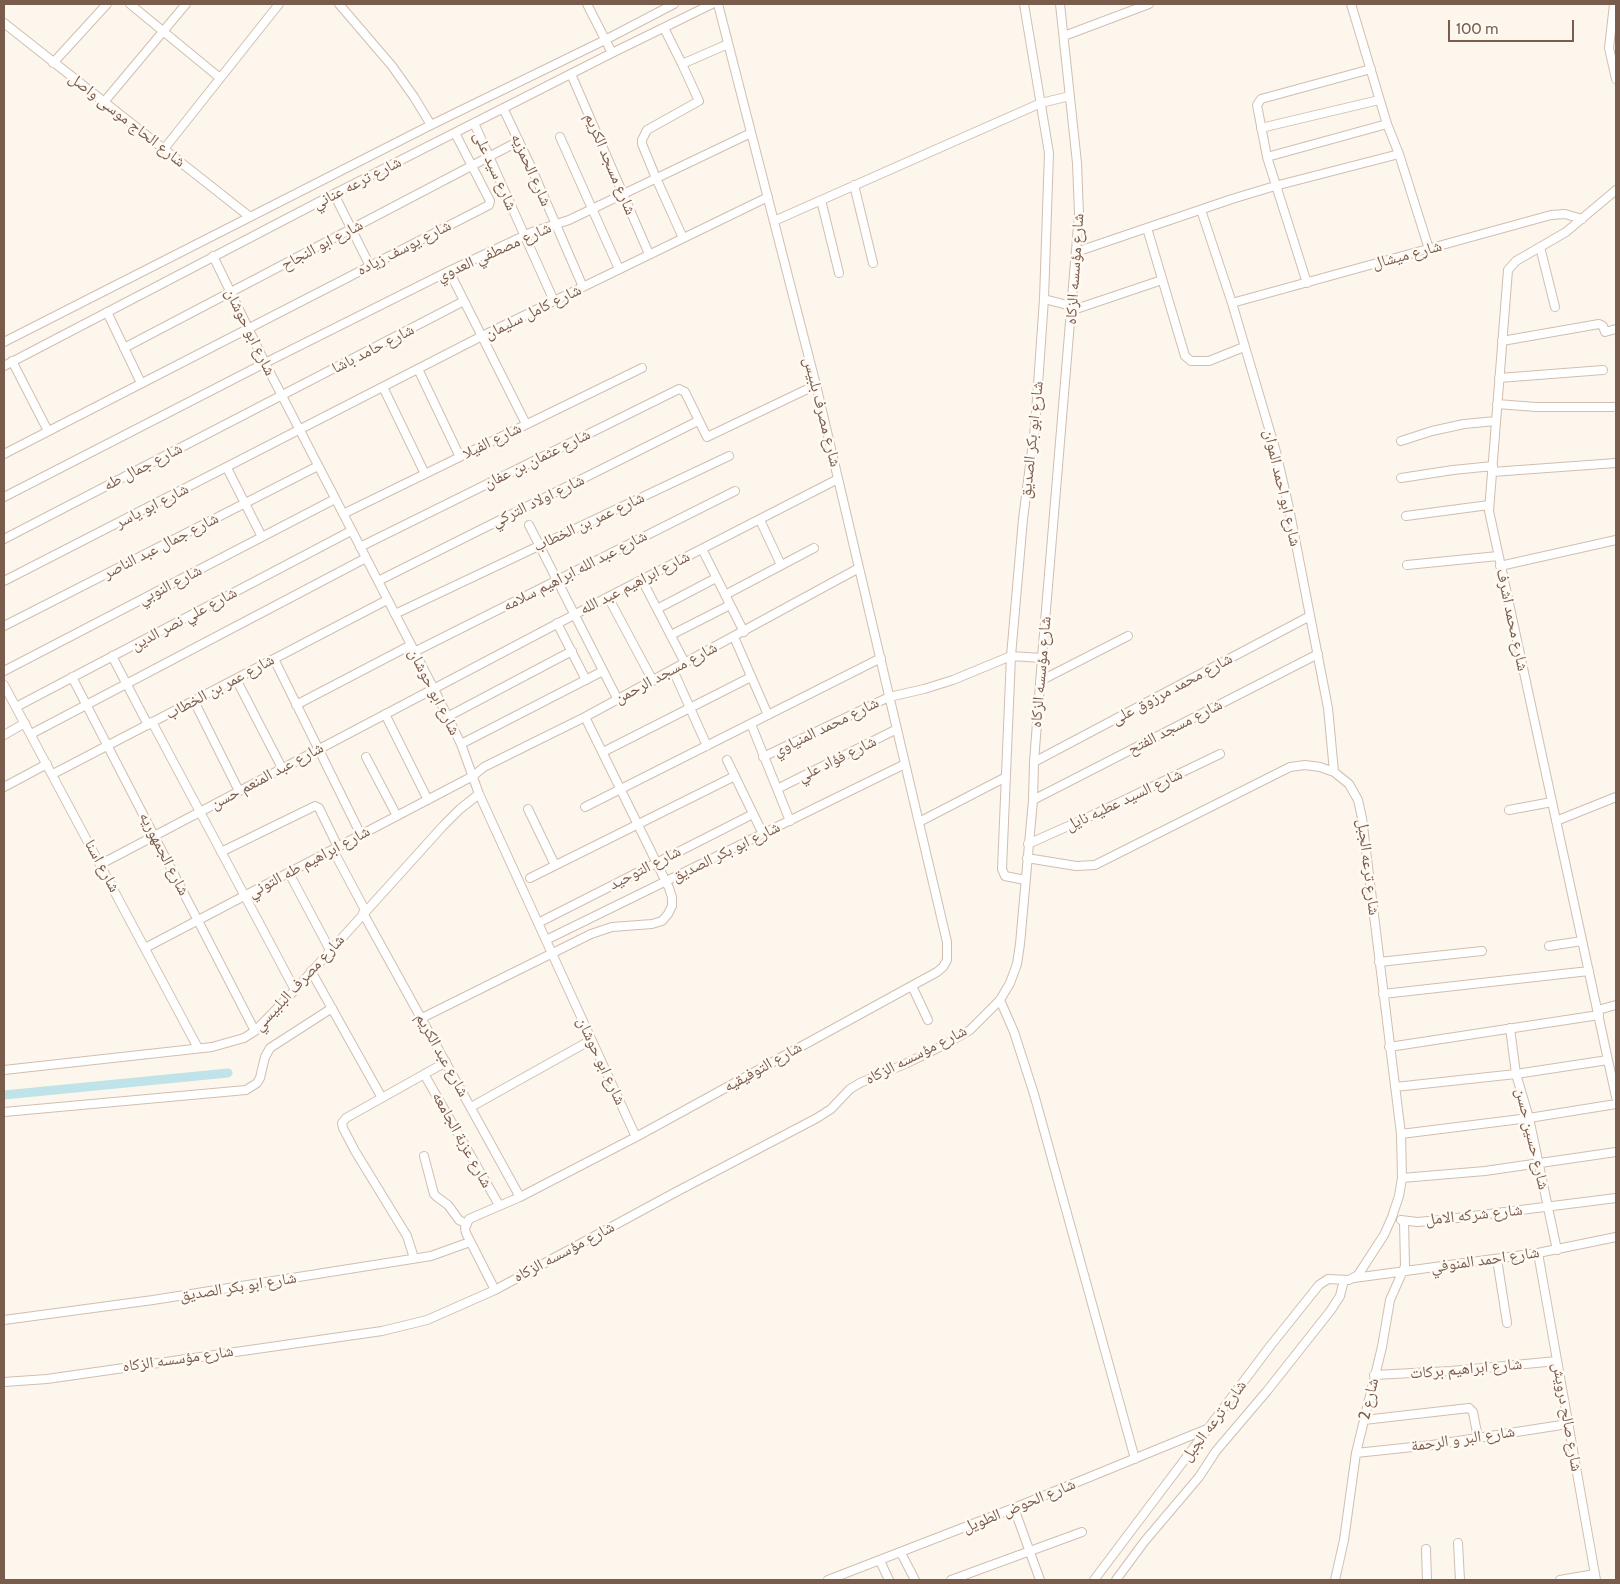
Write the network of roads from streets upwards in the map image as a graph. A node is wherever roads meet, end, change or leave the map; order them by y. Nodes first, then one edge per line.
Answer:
1 (107, 4) edge
2 (130, 4) edge
3 (186, 4) edge
4 (278, 4) edge
5 (339, 4) edge
6 (587, 4) edge
7 (674, 4) edge
8 (712, 4) edge
9 (718, 4) edge
10 (1024, 4) edge
11 (1060, 4) edge
12 (1149, 4) edge
13 (1350, 4) edge
14 (1614, 4) edge
15 (4, 23) edge
16 (664, 28) junction
17 (163, 30) junction
18 (1064, 36) junction
19 (605, 40) junction
20 (728, 44) junction
21 (612, 53) junction
22 (53, 63) junction
23 (682, 64) junction
24 (1371, 69) junction
25 (571, 74) junction
26 (220, 78) junction
27 (1616, 79) edge
28 (1070, 96) junction
29 (1379, 100) junction
30 (104, 102) junction
31 (1041, 103) junction
32 (503, 108) junction
33 (474, 123) junction
34 (1387, 124) junction
35 (431, 125) junction
36 (1261, 128) junction
37 (455, 133) junction
38 (751, 133) junction
39 (560, 137) dead end
40 (519, 141) junction
41 (164, 149) junction
42 (1399, 154) junction
43 (489, 157) junction
44 (1267, 157) junction
45 (472, 166) junction
46 (656, 178) junction
47 (854, 186) junction
48 (1275, 186) junction
49 (1616, 190) edge
50 (334, 194) junction
51 (623, 195) junction
52 (768, 197) junction
53 (821, 200) junction
54 (592, 209) junction
55 (1201, 210) junction
56 (250, 218) junction
57 (1582, 219) junction
58 (774, 221) junction
59 (555, 225) junction
60 (1147, 228) junction
61 (352, 229) junction
62 (524, 235) junction
63 (683, 238) junction
64 (1540, 247) junction
65 (1430, 249) junction
66 (1076, 252) junction
67 (649, 254) junction
68 (213, 256) junction
69 (873, 263) dead end
70 (370, 266) junction
71 (618, 269) junction
72 (449, 271) junction
73 (839, 273) dead end
74 (1162, 280) junction
75 (1306, 283) junction
76 (583, 288) junction
77 (231, 293) junction
78 (1044, 299) junction
79 (464, 301) junction
80 (554, 302) junction
81 (1232, 303) junction
82 (1072, 306) junction
83 (1555, 307) dead end
84 (107, 312) junction
85 (247, 328) junction
86 (1616, 329) edge
87 (482, 336) junction
88 (1502, 340) junction
89 (4, 342) edge
90 (1244, 347) junction
91 (124, 348) junction
92 (12, 361) junction
93 (265, 362) junction
94 (4, 366) edge
95 (642, 368) dead end
96 (418, 369) junction
97 (1603, 370) dead end
98 (1499, 378) junction
99 (141, 383) junction
100 (816, 384) junction
101 (383, 387) junction
102 (282, 396) junction
103 (1498, 404) junction
104 (1613, 407) dead end
105 (698, 421) junction
106 (1496, 421) junction
107 (526, 424) junction
108 (48, 431) junction
109 (300, 431) junction
110 (1401, 441) dead end
111 (4, 454) edge
112 (729, 456) dead end
113 (460, 457) junction
114 (1616, 463) edge
115 (318, 466) junction
116 (228, 468) junction
117 (1492, 469) junction
118 (425, 474) junction
119 (1401, 478) dead end
120 (838, 479) junction
121 (735, 491) dead end
122 (4, 498) edge
123 (335, 499) junction
124 (245, 503) junction
125 (1489, 505) junction
126 (343, 514) junction
127 (1406, 516) dead end
128 (760, 520) junction
129 (529, 525) dead end
130 (352, 530) junction
131 (262, 537) junction
132 (4, 539) edge
133 (1616, 540) edge
134 (539, 545) junction
135 (360, 547) junction
136 (814, 548) dead end
137 (702, 549) junction
138 (1498, 556) junction
139 (366, 558) junction
140 (781, 565) junction
141 (1407, 565) dead end
142 (1500, 566) junction
143 (859, 568) junction
144 (716, 578) junction
145 (378, 580) junction
146 (557, 580) junction
147 (642, 580) junction
148 (4, 581) edge
149 (725, 595) junction
150 (608, 597) junction
151 (388, 600) junction
152 (730, 605) junction
153 (657, 609) junction
154 (395, 614) junction
155 (574, 614) junction
156 (1310, 616) junction
157 (557, 623) junction
158 (4, 626) edge
159 (744, 632) junction
160 (671, 635) junction
161 (1128, 636) dead end
162 (734, 637) junction
163 (412, 648) junction
164 (572, 652) junction
165 (1318, 654) junction
166 (112, 656) junction
167 (1011, 656) junction
168 (880, 658) junction
169 (1042, 658) junction
170 (274, 659) junction
171 (685, 663) junction
172 (673, 670) junction
173 (4, 671) edge
174 (603, 671) junction
175 (72, 677) junction
176 (751, 677) junction
177 (236, 679) junction
178 (586, 680) junction
179 (653, 681) junction
180 (1040, 681) junction
181 (127, 684) junction
182 (4, 685) edge
183 (434, 689) junction
184 (6, 696) edge
185 (889, 697) junction
186 (194, 700) junction
187 (618, 700) junction
188 (296, 704) junction
189 (87, 705) junction
190 (16, 707) junction
191 (690, 708) junction
192 (386, 714) junction
193 (768, 715) junction
194 (447, 717) junction
195 (585, 717) junction
196 (25, 723) junction
197 (150, 724) junction
198 (750, 724) junction
199 (897, 729) junction
200 (4, 734) edge
201 (31, 734) junction
202 (460, 744) junction
203 (108, 746) junction
204 (707, 746) junction
205 (319, 749) junction
206 (603, 752) junction
207 (1220, 754) dead end
208 (366, 757) dead end
209 (763, 757) junction
210 (728, 760) dead end
211 (1034, 762) junction
212 (47, 764) junction
213 (906, 764) junction
214 (282, 768) junction
215 (1334, 772) junction
216 (53, 774) junction
217 (473, 776) junction
218 (735, 776) junction
219 (1006, 777) junction
220 (4, 787) edge
221 (621, 789) junction
222 (777, 789) junction
223 (239, 791) junction
224 (479, 794) junction
225 (1616, 797) edge
226 (428, 800) junction
227 (1033, 800) junction
228 (1552, 802) junction
229 (585, 807) dead end
230 (528, 809) dead end
231 (1510, 810) dead end
232 (200, 812) junction
233 (753, 814) junction
234 (397, 816) junction
235 (790, 821) junction
236 (1556, 821) junction
237 (919, 822) junction
238 (638, 824) junction
239 (763, 834) junction
240 (361, 835) junction
241 (154, 836) junction
242 (1028, 844) junction
243 (336, 848) junction
244 (222, 852) junction
245 (1027, 858) junction
246 (657, 863) junction
247 (101, 864) junction
248 (555, 865) junction
249 (289, 873) junction
250 (1025, 877) junction
251 (530, 878) dead end
252 (666, 882) junction
253 (245, 896) junction
254 (364, 912) junction
255 (198, 921) junction
256 (538, 923) junction
257 (546, 940) junction
258 (1582, 941) junction
259 (1549, 946) dead end
260 (145, 948) junction
261 (330, 950) junction
262 (1482, 951) dead end
263 (551, 952) junction
264 (1379, 962) junction
265 (312, 971) junction
266 (1589, 971) junction
267 (912, 986) junction
268 (295, 990) junction
269 (1383, 994) junction
270 (1000, 1000) junction
271 (1616, 1005) edge
272 (332, 1008) junction
273 (1598, 1013) junction
274 (422, 1018) junction
275 (928, 1020) dead end
276 (1510, 1028) junction
277 (255, 1031) junction
278 (591, 1040) junction
279 (1389, 1046) junction
280 (198, 1048) junction
281 (1608, 1060) junction
282 (446, 1062) junction
283 (4, 1070) edge
284 (424, 1074) junction
285 (1516, 1074) junction
286 (1614, 1077) edge
287 (1395, 1087) junction
288 (1616, 1097) edge
289 (382, 1098) junction
290 (1616, 1104) edge
291 (471, 1107) junction
292 (4, 1112) edge
293 (1529, 1118) junction
294 (1401, 1134) junction
295 (636, 1137) junction
296 (1616, 1152) edge
297 (424, 1156) dead end
298 (1538, 1164) junction
299 (1402, 1178) junction
300 (520, 1196) junction
301 (1616, 1198) edge
302 (499, 1206) junction
303 (1548, 1207) junction
304 (1392, 1217) junction
305 (1404, 1221) junction
306 (466, 1224) junction
307 (1616, 1237) edge
308 (470, 1242) junction
309 (1557, 1250) junction
310 (1538, 1253) junction
311 (414, 1258) junction
312 (1497, 1259) junction
313 (1404, 1271) junction
314 (1354, 1278) junction
315 (1344, 1280) junction
316 (495, 1290) junction
317 (4, 1320) edge
318 (1507, 1323) dead end
319 (1557, 1361) junction
320 (1374, 1375) junction
321 (4, 1382) edge
322 (1364, 1420) junction
323 (1568, 1424) junction
324 (1208, 1429) junction
325 (1478, 1438) junction
326 (1356, 1453) junction
327 (1135, 1459) junction
328 (1014, 1508) junction
329 (1082, 1532) dead end
330 (1458, 1543) dead end
331 (1426, 1549) dead end
332 (1030, 1551) junction
333 (901, 1553) junction
334 (880, 1561) junction
335 (1596, 1577) edge
336 (828, 1580) edge
337 (889, 1580) edge
338 (915, 1580) edge
339 (951, 1580) edge
340 (1040, 1580) edge
341 (1094, 1580) edge
342 (1116, 1580) edge
343 (1335, 1580) edge
344 (1427, 1580) edge
345 (1460, 1580) edge
346 (1560, 1580) edge

1 - 22 street
2 - 17 street
3 - 17 street
4 - 26 street
5 - 35 street
6 - 19 street
7 - 19 street, شارع ترعه عناني
8 - 16 street, شارع ترعه عناني
9 - 20 street, شارع مصرف بلبيس
10 - 31 street, شارع ابو بكر الصديق
11 - 18 street, شارع مؤسسه الزكاه
12 - 18 street
13 - 24 street
14 - 27 street
15 - 22 street, شارع الحاج موسى واصل
16 - 21 street, شارع ترعه عناني
16 - 23 street
17 - 26 street
17 - 30 street
18 - 28 street, شارع مؤسسه الزكاه
19 - 21 street
19 - 35 street, شارع ترعه عناني
20 - 23 street
20 - 38 street, شارع مصرف بلبيس
21 - 25 street, شارع ترعه عناني
22 - 30 street, شارع الحاج موسى واصل
23 - 46 street
24 - 29 street
24 - 36 street
25 - 32 street, شارع ترعه عناني
25 - 51 street, شارع مسجد الكريم
26 - 41 street
28 - 31 street
28 - 66 street, شارع مؤسسه الزكاه
29 - 34 street
29 - 36 street
30 - 41 street, شارع الحاج موسى واصل
31 - 47 street
31 - 78 street, شارع ابو بكر الصديق
32 - 33 street, شارع ترعه عناني
32 - 40 street, شارع الحمزيه
33 - 37 street, شارع ترعه عناني
33 - 43 street, شارع سيد على
34 - 42 street
34 - 44 street
35 - 56 street, شارع ترعه عناني
36 - 44 street
37 - 45 street, شارع يوسف زياده
37 - 50 street, شارع ترعه عناني
38 - 46 street, شارع مصطفي العدوي
38 - 52 street, شارع مصرف بلبيس
39 - 54 street
40 - 43 street, شارع ابو النجاح
40 - 59 street, شارع الحمزيه
41 - 56 street, شارع الحاج موسى واصل
42 - 48 street
42 - 65 street
43 - 45 street, شارع ابو النجاح
43 - 62 street, شارع سيد على
44 - 48 street
45 - 61 street, شارع ابو النجاح
45 - 70 street, شارع يوسف زياده
46 - 51 street, شارع مصطفي العدوي
46 - 63 street
47 - 53 street
47 - 69 street
48 - 55 street
48 - 75 street
49 - 57 street, شارع محمد اشرف
50 - 61 street
50 - 68 street, شارع ترعه عناني
51 - 54 street, شارع مصطفي العدوي
51 - 67 street, شارع مسجد الكريم
52 - 58 street, شارع مصرف بلبيس
52 - 63 street, شارع كامل سليمان
53 - 58 street
53 - 73 street
54 - 59 street, شارع مصطفي العدوي
54 - 71 street
55 - 60 street
55 - 81 street, شارع ابو احمد الموان
56 - 89 street, شارع ترعه عناني
57 - 64 street, شارع محمد اشرف
57 - 65 street, شارع ميشال
58 - 100 street, شارع مصرف بلبيس
59 - 62 street, شارع مصطفي العدوي
59 - 76 street, شارع الحمزيه
60 - 66 street
60 - 74 street
61 - 70 street
61 - 77 street, شارع ابو النجاح
62 - 72 street, شارع مصطفي العدوي
62 - 80 street, شارع سيد على
63 - 67 street, شارع كامل سليمان
64 - 83 street
64 - 88 street, شارع محمد اشرف
65 - 75 street, شارع ميشال
66 - 82 street, شارع مؤسسه الزكاه
67 - 71 street, شارع كامل سليمان
68 - 77 street, شارع ابو حوشان
68 - 84 street, شارع ترعه عناني
70 - 85 street, شارع يوسف زياده
71 - 76 street, شارع كامل سليمان
72 - 79 street
72 - 93 street, شارع مصطفي العدوي
74 - 82 street
74 - 90 street
75 - 81 street, شارع ميشال
76 - 80 street, شارع كامل سليمان
77 - 85 street, شارع ابو حوشان
77 - 91 street, شارع ابو النجاح
78 - 82 street
78 - 167 street, شارع ابو بكر الصديق
79 - 87 street
79 - 102 street, شارع حامد باشا
80 - 87 street, شارع كامل سليمان
81 - 90 street, شارع ابو احمد الموان
82 - 169 street, شارع مؤسسه الزكاه
84 - 91 street
84 - 92 street, شارع ترعه عناني
85 - 93 street, شارع ابو حوشان
85 - 99 street, شارع يوسف زياده
86 - 88 street
87 - 96 street, شارع كامل سليمان
87 - 107 street
88 - 98 street, شارع محمد اشرف
90 - 156 street, شارع ابو احمد الموان
91 - 99 street
92 - 94 street, شارع ترعه عناني
92 - 108 street
93 - 102 street, شارع ابو حوشان
93 - 122 street, شارع مصطفي العدوي
95 - 107 street, شارع الفيلا
96 - 101 street, شارع كامل سليمان
96 - 113 street
97 - 98 street
98 - 103 street, شارع محمد اشرف
99 - 108 street, شارع يوسف زياده
100 - 105 street
100 - 120 street, شارع مصرف بلبيس
101 - 109 street, شارع كامل سليمان
101 - 118 street
102 - 109 street, شارع ابو حوشان
102 - 132 street, شارع جمال طه
103 - 104 street
103 - 106 street, شارع محمد اشرف
105 - 135 street, شارع عثمان بن عفان
105 - 145 street, شارع اولاد التركي
106 - 110 street
106 - 117 street, شارع محمد اشرف
107 - 113 street, شارع الفيلا
108 - 111 street, شارع يوسف زياده
109 - 115 street, شارع ابو حوشان
109 - 116 street, شارع ابو ياسر
112 - 134 street, شارع عمر بن الخطاب
113 - 118 street, شارع الفيلا
114 - 117 street
115 - 123 street, شارع ابو حوشان
115 - 124 street, شارع جمال عبد الناصر
116 - 124 street
116 - 148 street, شارع ابو ياسر
117 - 119 street
117 - 125 street, شارع محمد اشرف
118 - 126 street, شارع الفيلا
120 - 128 street, شارع ابراهيم عبد الله
120 - 143 street, شارع مصرف بلبيس
121 - 146 street, شارع عبد الله ابراهيم سلامه
123 - 126 street, شارع ابو حوشان
123 - 131 street, شارع النوبي
124 - 131 street
124 - 158 street, شارع جمال عبد الناصر
125 - 127 street
125 - 138 street, شارع محمد اشرف
126 - 130 street, شارع ابو حوشان
128 - 137 street, شارع ابراهيم عبد الله
128 - 140 street
129 - 134 street
130 - 135 street, شارع ابو حوشان
130 - 166 street, شارع علي نصر الدين
131 - 173 street, شارع النوبي
133 - 142 street
134 - 146 street
134 - 154 street, شارع عمر بن الخطاب
135 - 139 street, شارع ابو حوشان
136 - 140 street
137 - 144 street
137 - 147 street, شارع ابراهيم عبد الله
138 - 141 street
138 - 142 street, شارع محمد اشرف
139 - 145 street, شارع ابو حوشان
139 - 181 street
140 - 149 street
142 - 228 street, شارع محمد اشرف
143 - 159 street, شارع مسجد الرحمن
143 - 168 street, شارع مصرف بلبيس
144 - 149 street
144 - 153 street
145 - 151 street, شارع ابو حوشان
146 - 155 street
146 - 163 street, شارع عبد الله ابراهيم سلامه
147 - 150 street, شارع ابراهيم عبد الله
147 - 153 street
149 - 152 street
150 - 155 street, شارع ابراهيم عبد الله
150 - 179 street
151 - 154 street, شارع ابو حوشان
151 - 170 street, شارع عمر بن الخطاب
152 - 159 street
152 - 160 street
153 - 160 street
154 - 163 street, شارع ابو حوشان
155 - 157 street, شارع ابراهيم عبد الله
155 - 174 street
156 - 165 street, شارع ابو احمد الموان
156 - 211 street, شارع محمد مرزوق على
157 - 164 street
157 - 183 street, شارع ابراهيم عبد الله
159 - 162 street, شارع مسجد الرحمن
160 - 171 street
161 - 180 street
162 - 171 street, شارع مسجد الرحمن
162 - 176 street
163 - 183 street, شارع ابو حوشان
163 - 188 street, شارع عبد الله ابراهيم سلامه
164 - 178 street
164 - 194 street
165 - 215 street, شارع ابو احمد الموان
165 - 227 street, شارع مسجد الفتح
166 - 175 street, شارع علي نصر الدين
166 - 181 street
167 - 169 street
167 - 185 street, شارع محمد المنياوي
167 - 219 street, شارع ابو بكر الصديق
168 - 185 street, شارع مصرف بلبيس
168 - 193 street
169 - 180 street, شارع مؤسسه الزكاه
170 - 177 street, شارع عمر بن الخطاب
170 - 188 street
171 - 172 street, شارع مسجد الرحمن
172 - 179 street, شارع مسجد الرحمن
172 - 191 street
174 - 178 street
174 - 187 street
175 - 189 street, شارع الجمهوريه
175 - 190 street, شارع علي نصر الدين
176 - 191 street
176 - 193 street
177 - 186 street, شارع عمر بن الخطاب
177 - 214 street
178 - 202 street
179 - 187 street, شارع مسجد الرحمن
180 - 211 street, شارع مؤسسه الزكاه
181 - 189 street
181 - 197 street
182 - 184 street, شارع اسنا
183 - 192 street, شارع عبد المنعم حسن
183 - 194 street, شارع ابو حوشان
184 - 190 street, شارع اسنا
185 - 199 street, شارع مصرف بلبيس
185 - 209 street, شارع محمد المنياوي
186 - 197 street, شارع عمر بن الخطاب
186 - 223 street
187 - 195 street, شارع مسجد الرحمن
188 - 205 street
189 - 201 street
189 - 203 street, شارع الجمهوريه
190 - 196 street, شارع اسنا
191 - 204 street
191 - 206 street
192 - 205 street, شارع عبد المنعم حسن
192 - 226 street
193 - 198 street
194 - 202 street, شارع ابو حوشان
195 - 206 street
195 - 217 street, شارع مسجد الرحمن
196 - 200 street
196 - 201 street, شارع اسنا
197 - 203 street, شارع عمر بن الخطاب
197 - 232 street
198 - 204 street
198 - 209 street
199 - 213 street, شارع مصرف بلبيس
199 - 222 street, شارع فؤاد علي
201 - 212 street, شارع اسنا
202 - 217 street, شارع ابو حوشان
203 - 216 street, شارع عمر بن الخطاب
203 - 241 street, شارع الجمهوريه
204 - 221 street
205 - 214 street, شارع عبد المنعم حسن
205 - 240 street
206 - 221 street
207 - 242 street, شارع السيد عطيه نايل
208 - 234 street
209 - 222 street
210 - 218 street
211 - 227 street, شارع مؤسسه الزكاه
212 - 216 street, شارع اسنا
212 - 220 street
213 - 235 street, شارع ابو بكر الصديق
213 - 237 street, شارع مصرف بلبيس
214 - 223 street, شارع عبد المنعم حسن
215 - 245 street
215 - 264 street, شارع ترعه الجبل
216 - 247 street, شارع اسنا
217 - 224 street, شارع ابو حوشان
217 - 226 street, شارع ابراهيم طه التوني
218 - 233 street
218 - 238 street
219 - 237 street
219 - 250 street, شارع ابو بكر الصديق
221 - 229 street
221 - 238 street
222 - 235 street
223 - 232 street, شارع عبد المنعم حسن
224 - 254 street, شارع مصرف البلبيسي
224 - 256 street, شارع ابو حوشان
225 - 236 street
226 - 234 street, شارع ابراهيم طه التوني
227 - 242 street, شارع مؤسسه الزكاه
228 - 231 street
228 - 236 street, شارع محمد اشرف
230 - 248 street
232 - 241 street, شارع عبد المنعم حسن
232 - 244 street
233 - 239 street
233 - 246 street, شارع التوحيد
234 - 240 street, شارع ابراهيم طه التوني
235 - 239 street, شارع ابو بكر الصديق
236 - 258 street, شارع محمد اشرف
237 - 267 street, شارع التوفيقيه
238 - 246 street
238 - 248 street
239 - 252 street, شارع ابو بكر الصديق
240 - 243 street, شارع ابراهيم طه التوني
241 - 247 street, شارع عبد المنعم حسن
241 - 255 street, شارع الجمهوريه
242 - 245 street, شارع مؤسسه الزكاه
243 - 244 street, شارع عبد الكريم
243 - 249 street, شارع ابراهيم طه التوني
243 - 254 street, شارع عبد الكريم
244 - 253 street
245 - 250 street, شارع مؤسسه الزكاه
246 - 252 street
246 - 256 street, شارع التوحيد
247 - 260 street, شارع اسنا
248 - 251 street
249 - 253 street, شارع ابراهيم طه التوني
249 - 261 street
250 - 270 street, شارع مؤسسه الزكاه
252 - 257 street, شارع ابو بكر الصديق
252 - 263 street
253 - 255 street, شارع ابراهيم طه التوني
253 - 268 street
254 - 261 street, شارع مصرف البلبيسي
254 - 274 street, شارع عبد الكريم
255 - 260 street, شارع ابراهيم طه التوني
255 - 277 street, شارع الجمهوريه
256 - 257 street, شارع ابو حوشان
257 - 263 street, شارع ابو حوشان
258 - 259 street
258 - 266 street, شارع محمد اشرف
260 - 280 street, شارع اسنا
261 - 265 street, شارع مصرف البلبيسي
262 - 264 street
263 - 274 street
263 - 278 street, شارع ابو حوشان
264 - 269 street, شارع ترعه الجبل
265 - 268 street, شارع مصرف البلبيسي
265 - 272 street
266 - 269 street
266 - 273 street, شارع محمد اشرف
267 - 275 street
267 - 295 street, شارع التوفيقيه
268 - 277 street, شارع مصرف البلبيسي
269 - 279 street, شارع ترعه الجبل
270 - 316 street, شارع مؤسسه الزكاه
270 - 327 street
271 - 273 street
272 - 289 street
272 - 292 street, شارع مصرف البلبيسي
273 - 276 street
273 - 281 street, شارع محمد اشرف
274 - 282 street, شارع عبد الكريم
276 - 279 street
276 - 285 street, شارع حسين حسن
277 - 280 street, شارع مصرف البلبيسي
278 - 291 street
278 - 295 street, شارع ابو حوشان
279 - 287 street, شارع ترعه الجبل
280 - 283 street, شارع مصرف البلبيسي
281 - 285 street
281 - 286 street, شارع محمد اشرف
282 - 284 street
282 - 291 street, شارع عبد الكريم
284 - 289 street
284 - 302 street, شارع عزبة الجامعه
285 - 287 street
285 - 293 street, شارع حسين حسن
286 - 288 street, شارع محمد اشرف
287 - 294 street, شارع ترعه الجبل
289 - 311 street
290 - 293 street
291 - 300 street, شارع عبد الكريم
293 - 294 street
293 - 298 street, شارع حسين حسن
294 - 299 street, شارع ترعه الجبل
295 - 300 street, شارع التوفيقيه
296 - 298 street
297 - 306 street
298 - 299 street
298 - 303 street, شارع حسين حسن
299 - 304 street, شارع ترعه الجبل
300 - 302 street, شارع التوفيقيه
301 - 303 street, شارع شركه الامل
302 - 306 street, شارع التوفيقيه
303 - 305 street, شارع شركه الامل
303 - 309 street, شارع حسين حسن
304 - 305 street, شارع شركه الامل
304 - 314 street, شارع ترعه الجبل
305 - 313 street, شارع 2
306 - 308 street
307 - 309 street, شارع احمد المنوفي
308 - 311 street, شارع ابو بكر الصديق
308 - 316 street
309 - 310 street, شارع احمد المنوفي
310 - 312 street, شارع احمد المنوفي
310 - 319 street, شارع صالح درويش
311 - 317 street, شارع ابو بكر الصديق
312 - 313 street, شارع احمد المنوفي
312 - 318 street
313 - 314 street, شارع احمد المنوفي
313 - 320 street, شارع 2
314 - 315 street, شارع ترعه الجبل
315 - 324 street, شارع ترعه الجبل
315 - 342 street, شارع ترعه الجبل
316 - 321 street, شارع مؤسسه الزكاه
319 - 320 street, شارع ابراهيم بركات
319 - 323 street, شارع صالح درويش
320 - 322 street, شارع 2
322 - 325 street
322 - 326 street, شارع 2
323 - 325 street, شارع البر و الرحمة
323 - 335 street, شارع صالح درويش
324 - 327 street, شارع الحوض الطويل
324 - 341 street, شارع ترعه الجبل
325 - 326 street, شارع البر و الرحمة
326 - 343 street, شارع 2
327 - 328 street, شارع الحوض الطويل
328 - 332 street
328 - 333 street, شارع الحوض الطويل
329 - 332 street
330 - 345 street
331 - 344 street
332 - 339 street
332 - 340 street
333 - 334 street, شارع الحوض الطويل
333 - 338 street
334 - 336 street, شارع الحوض الطويل
334 - 337 street
335 - 346 street

